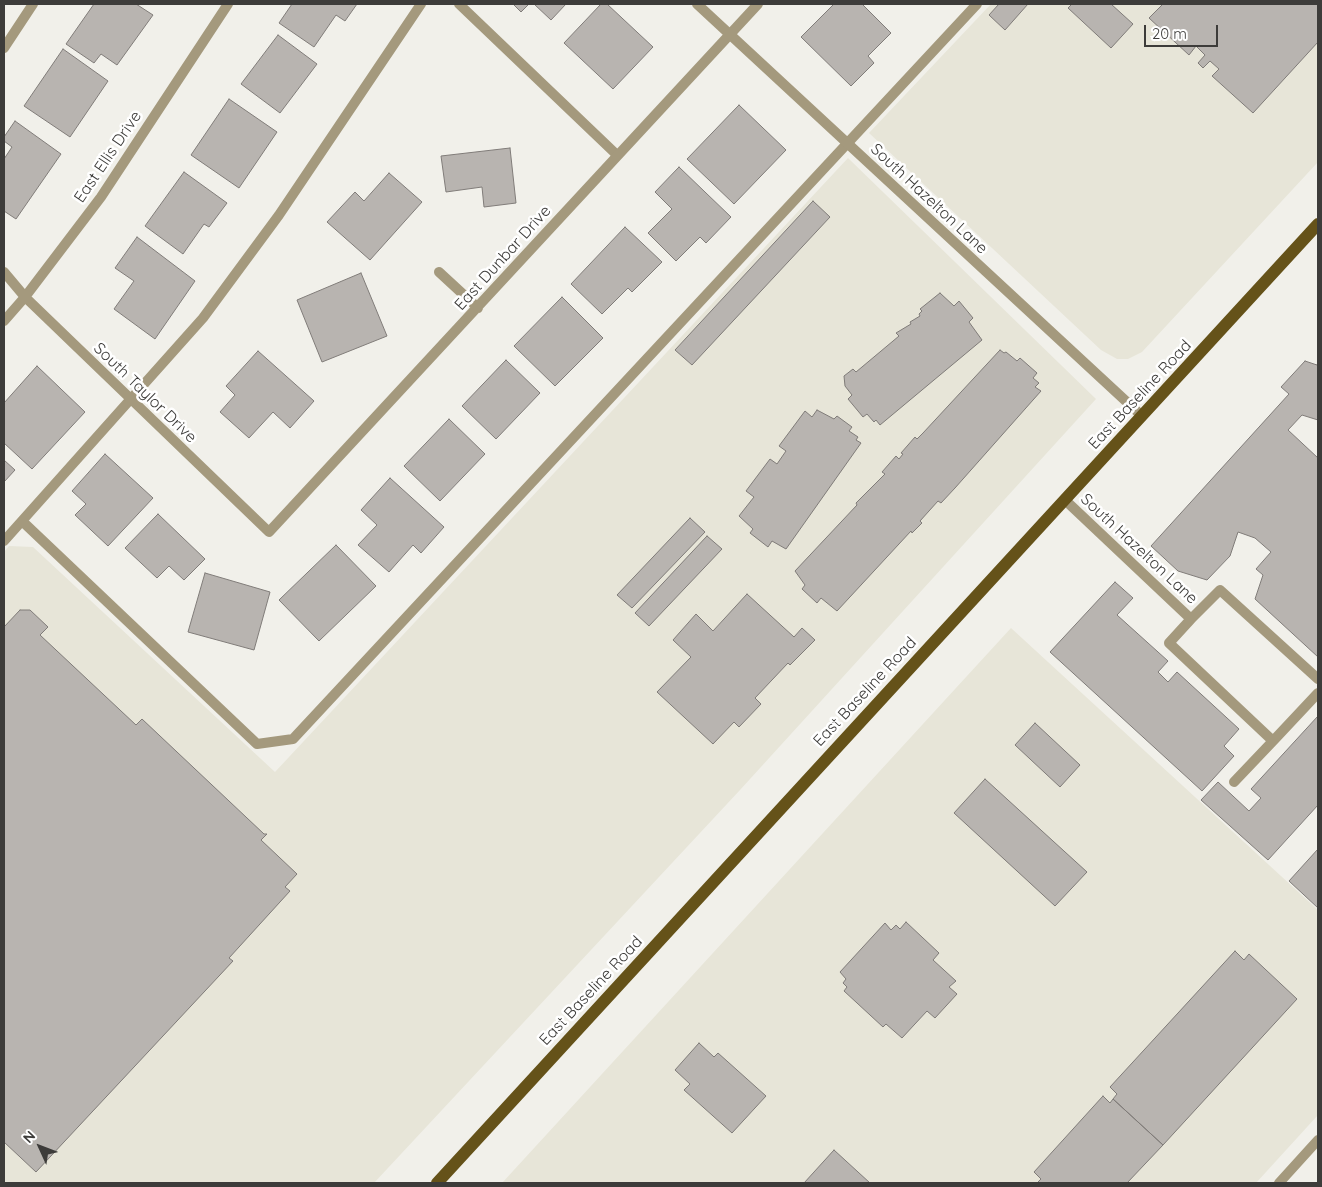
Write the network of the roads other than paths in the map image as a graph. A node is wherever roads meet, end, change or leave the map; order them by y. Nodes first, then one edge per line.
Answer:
1 (33, 4) edge
2 (228, 4) edge
3 (422, 4) edge
4 (459, 4) edge
5 (697, 4) edge
6 (758, 4) edge
7 (976, 4) edge
8 (729, 36) junction
9 (4, 48) edge
10 (846, 143) junction
11 (617, 155) junction
12 (1318, 224) edge
13 (4, 272) edge
14 (439, 272) dead end
15 (25, 297) junction
16 (478, 308) junction
17 (4, 321) edge
18 (131, 401) junction
19 (1142, 416) junction
20 (1065, 500) junction
21 (22, 521) junction
22 (269, 532) joint
23 (4, 541) edge
24 (1191, 619) junction
25 (1318, 679) edge
26 (1318, 693) edge
27 (1273, 741) junction
28 (1234, 782) dead end
29 (1318, 1140) edge
30 (437, 1183) edge
31 (1279, 1183) edge

1 - 9 street
2 - 15 street, East Ellis Drive
3 - 18 street
4 - 11 street
5 - 8 street, South Hazelton Lane
6 - 8 street, East Dunbar Drive
7 - 10 street
8 - 10 street, South Hazelton Lane
8 - 11 street, East Dunbar Drive
10 - 19 street, South Hazelton Lane
10 - 21 street
11 - 16 street, East Dunbar Drive
12 - 19 main road, East Baseline Road
13 - 15 street, South Taylor Drive
14 - 16 street
15 - 17 street, East Ellis Drive
15 - 18 street, South Taylor Drive
16 - 22 street, East Dunbar Drive
18 - 21 street
18 - 22 street, South Taylor Drive
19 - 20 main road, East Baseline Road
20 - 24 street, South Hazelton Lane
20 - 30 main road, East Baseline Road
21 - 23 street
24 - 25 street
24 - 27 street, South Hazelton Lane
26 - 27 street
27 - 28 street
29 - 31 street

